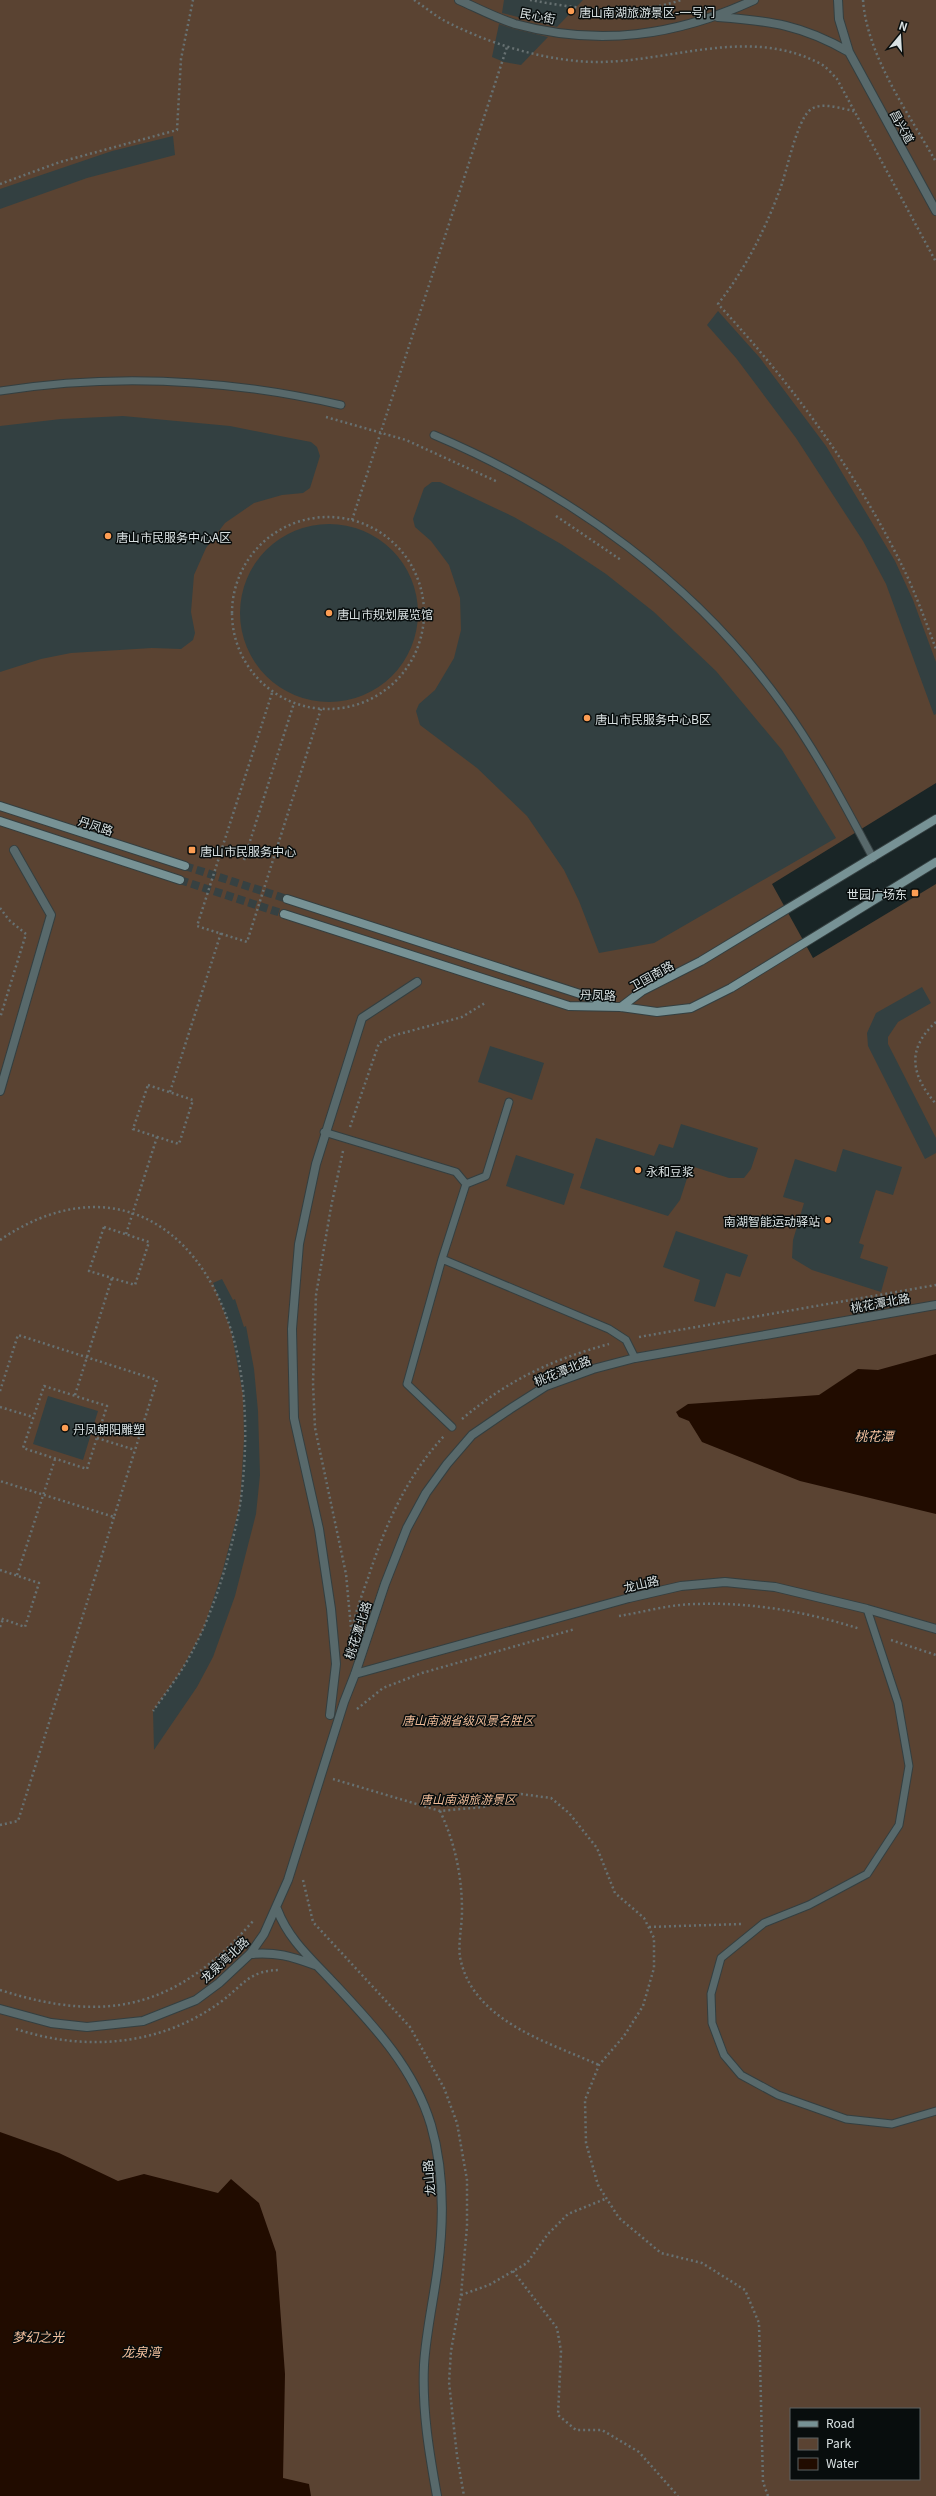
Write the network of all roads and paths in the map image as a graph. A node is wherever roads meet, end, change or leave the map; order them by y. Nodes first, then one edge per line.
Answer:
1 (193, 0) edge
2 (414, 0) edge
3 (459, 0) edge
4 (530, 0) edge
5 (682, 0) edge
6 (754, 0) edge
7 (838, 0) edge
8 (863, 0) edge
9 (717, 17) junction
10 (507, 47) junction
11 (849, 52) junction
12 (854, 111) junction
13 (936, 162) edge
14 (0, 184) edge
15 (936, 211) edge
16 (936, 262) edge
17 (0, 391) edge
18 (341, 405) dead end
19 (321, 416) dead end
20 (434, 435) dead end
21 (505, 486) dead end
22 (555, 514) dead end
23 (352, 520) junction
24 (626, 564) dead end
25 (936, 649) edge
26 (272, 693) junction
27 (294, 703) junction
28 (321, 710) junction
29 (0, 806) edge
30 (936, 819) edge
31 (0, 821) edge
32 (14, 850) dead end
33 (873, 858) junction
34 (244, 860) dead end
35 (936, 862) edge
36 (185, 866) tunnel mouth
37 (180, 880) tunnel mouth
38 (287, 899) tunnel mouth
39 (0, 908) edge
40 (284, 914) tunnel mouth
41 (221, 933) junction
42 (417, 982) dead end
43 (485, 1003) dead end
44 (622, 1007) junction
45 (0, 1018) edge
46 (936, 1022) edge
47 (0, 1091) edge
48 (170, 1092) junction
49 (509, 1102) dead end
50 (936, 1104) edge
51 (324, 1132) junction
52 (348, 1133) dead end
53 (157, 1137) junction
54 (344, 1148) dead end
55 (466, 1184) junction
56 (133, 1213) junction
57 (126, 1234) junction
58 (0, 1240) edge
59 (442, 1259) junction
60 (112, 1278) junction
61 (936, 1305) edge
62 (87, 1357) junction
63 (635, 1358) junction
64 (0, 1391) edge
65 (75, 1396) junction
66 (0, 1406) edge
67 (33, 1417) junction
68 (452, 1427) dead end
69 (97, 1438) junction
70 (135, 1450) junction
71 (55, 1459) junction
72 (0, 1481) edge
73 (44, 1495) junction
74 (114, 1517) junction
75 (0, 1570) edge
76 (17, 1575) junction
77 (867, 1609) junction
78 (618, 1616) dead end
79 (1, 1619) edge
80 (0, 1627) edge
81 (580, 1627) dead end
82 (936, 1629) edge
83 (862, 1630) dead end
84 (884, 1638) dead end
85 (348, 1652) dead end
86 (936, 1655) edge
87 (355, 1674) junction
88 (153, 1711) dead end
89 (352, 1712) dead end
90 (330, 1715) dead end
91 (329, 1785) dead end
92 (440, 1811) junction
93 (0, 1825) edge
94 (301, 1872) dead end
95 (277, 1909) junction
96 (257, 1918) dead end
97 (764, 1923) junction
98 (649, 1928) junction
99 (250, 1954) junction
100 (318, 1966) junction
101 (286, 1970) dead end
102 (0, 1990) edge
103 (0, 2009) edge
104 (15, 2029) dead end
105 (599, 2065) junction
106 (936, 2112) edge
107 (605, 2199) junction
108 (513, 2271) junction
109 (461, 2295) junction
110 (437, 2496) edge
111 (464, 2496) edge
112 (678, 2496) edge
113 (768, 2496) edge

1 - 14 path
2 - 10 path
3 - 9 street, 民心街
4 - 5 path
6 - 9 street, 民心街
7 - 11 street, 昌兴道
8 - 13 path
9 - 11 street
10 - 12 path
10 - 23 path
11 - 15 street, 昌兴道
12 - 16 path
12 - 25 path
17 - 18 lane
19 - 21 path
20 - 33 lane
22 - 24 path
23 - 26 path
23 - 28 path
26 - 27 path
26 - 41 path
27 - 28 path
27 - 34 path
28 - 41 path
29 - 36 main road, 丹凤路
30 - 33 main road, 卫国南路
31 - 37 main road
32 - 47 street
33 - 44 main road, 卫国南路
35 - 44 main road, 卫国南路
38 - 44 main road, 丹凤路
39 - 45 path
40 - 44 main road, 丹凤路
41 - 48 path
42 - 51 street
43 - 52 path
46 - 50 path
48 - 53 path
48 - 53 path
49 - 55 lane
51 - 55 lane
51 - 90 street
53 - 56 path
54 - 85 path
55 - 59 lane
56 - 57 path
56 - 58 path
56 - 88 path
57 - 60 path
57 - 60 path
59 - 63 lane
59 - 68 lane
60 - 62 path
61 - 63 street, 桃花潭北路
62 - 64 path
62 - 65 path
62 - 70 path
63 - 87 street, 桃花潭北路
65 - 67 path
65 - 69 path
66 - 67 path
67 - 71 path
69 - 70 path
69 - 71 path
70 - 74 path
71 - 73 path
72 - 73 path
73 - 74 path
73 - 76 path
74 - 93 path
75 - 76 path
76 - 79 path
77 - 82 street, 龙山路
77 - 87 street, 龙山路
77 - 97 lane
78 - 83 path
79 - 80 path
81 - 89 path
84 - 86 path
87 - 95 street, 龙泉湾北路
91 - 92 path
92 - 98 path
92 - 105 path
94 - 109 path
95 - 99 street, 龙泉湾北路
95 - 100 street, 龙山路
96 - 102 path
97 - 98 path
97 - 106 lane
98 - 105 path
99 - 100 street
99 - 103 street, 龙泉湾北路
100 - 110 street, 龙山路
101 - 104 path
105 - 107 path
107 - 108 path
107 - 113 path
108 - 109 path
108 - 112 path
109 - 111 path

